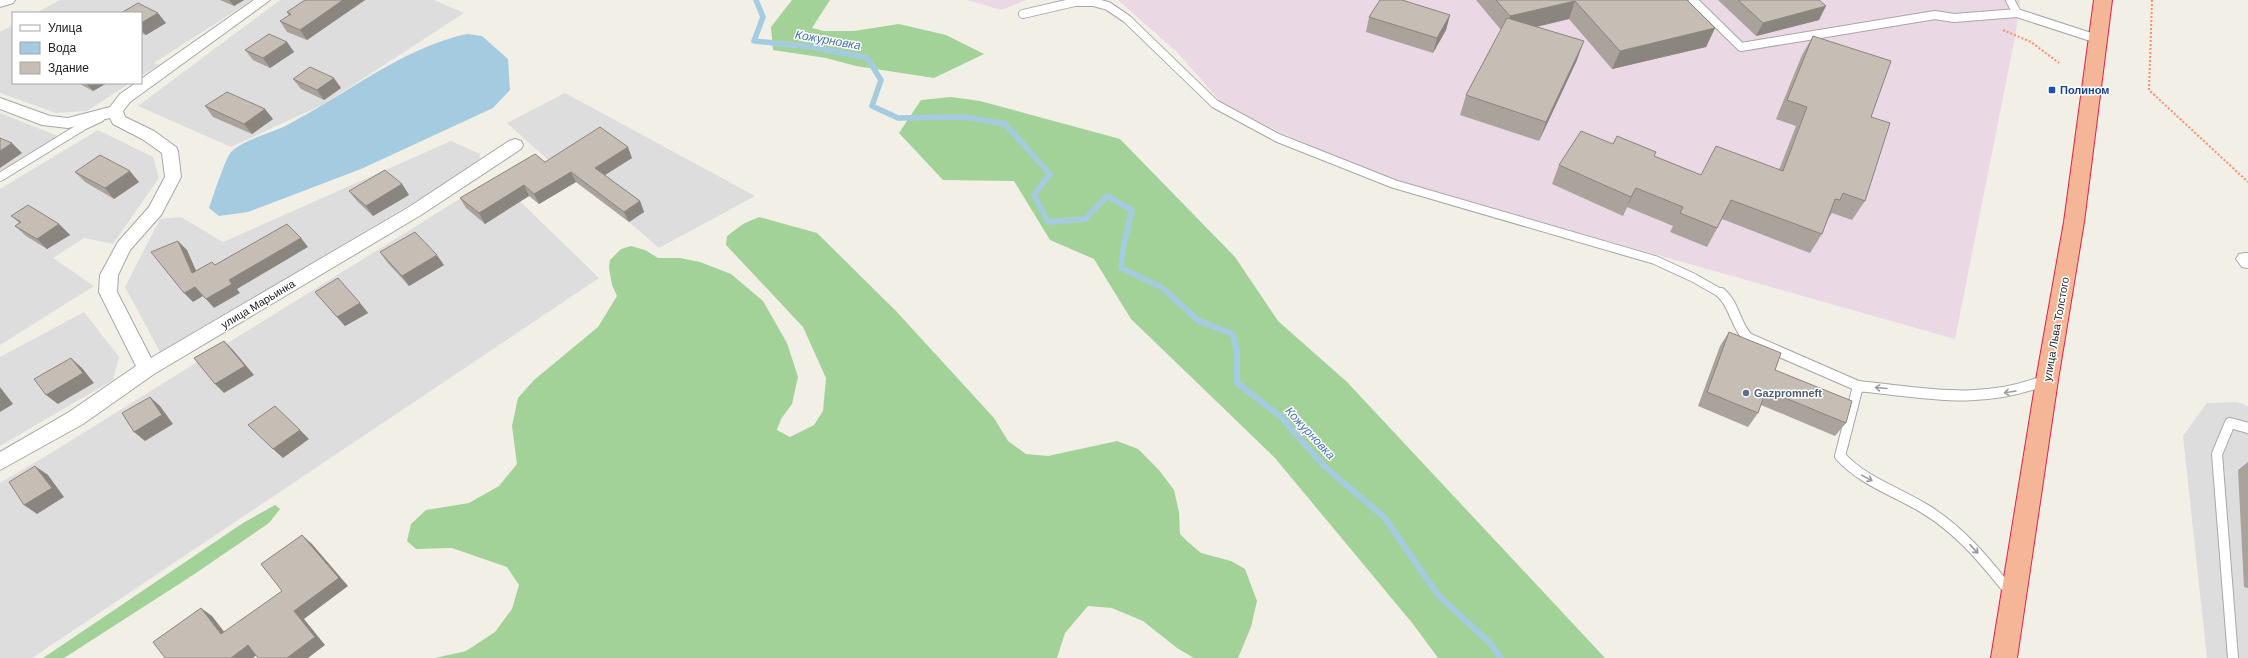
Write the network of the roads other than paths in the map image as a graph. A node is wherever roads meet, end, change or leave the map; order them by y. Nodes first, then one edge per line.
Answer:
1 (8, 0) edge
2 (263, 0) edge
3 (1693, 0) edge
4 (2010, 0) edge
5 (2103, 0) edge
6 (0, 3) edge
7 (2017, 13) junction
8 (1023, 14) dead end
9 (2097, 39) junction
10 (0, 103) edge
11 (115, 112) junction
12 (515, 145) dead end
13 (0, 177) edge
14 (147, 369) junction
15 (2047, 380) junction
16 (1858, 386) junction
17 (2248, 428) edge
18 (0, 462) edge
19 (2013, 595) junction
20 (2004, 658) edge
21 (2233, 658) edge

1 - 6 street
2 - 11 street
3 - 7 lane
4 - 7 lane
5 - 9 highway, улица Льва Толстого
7 - 9 lane
8 - 16 lane
9 - 15 highway, улица Льва Толстого
10 - 11 street
11 - 13 lane
11 - 14 street
12 - 14 street, улица Марьинка
14 - 18 street, улица Марьинка
15 -> 16 lane
15 - 19 highway, улица Льва Толстого
16 -> 19 lane
17 - 21 lane
19 - 20 highway, улица Льва Толстого

